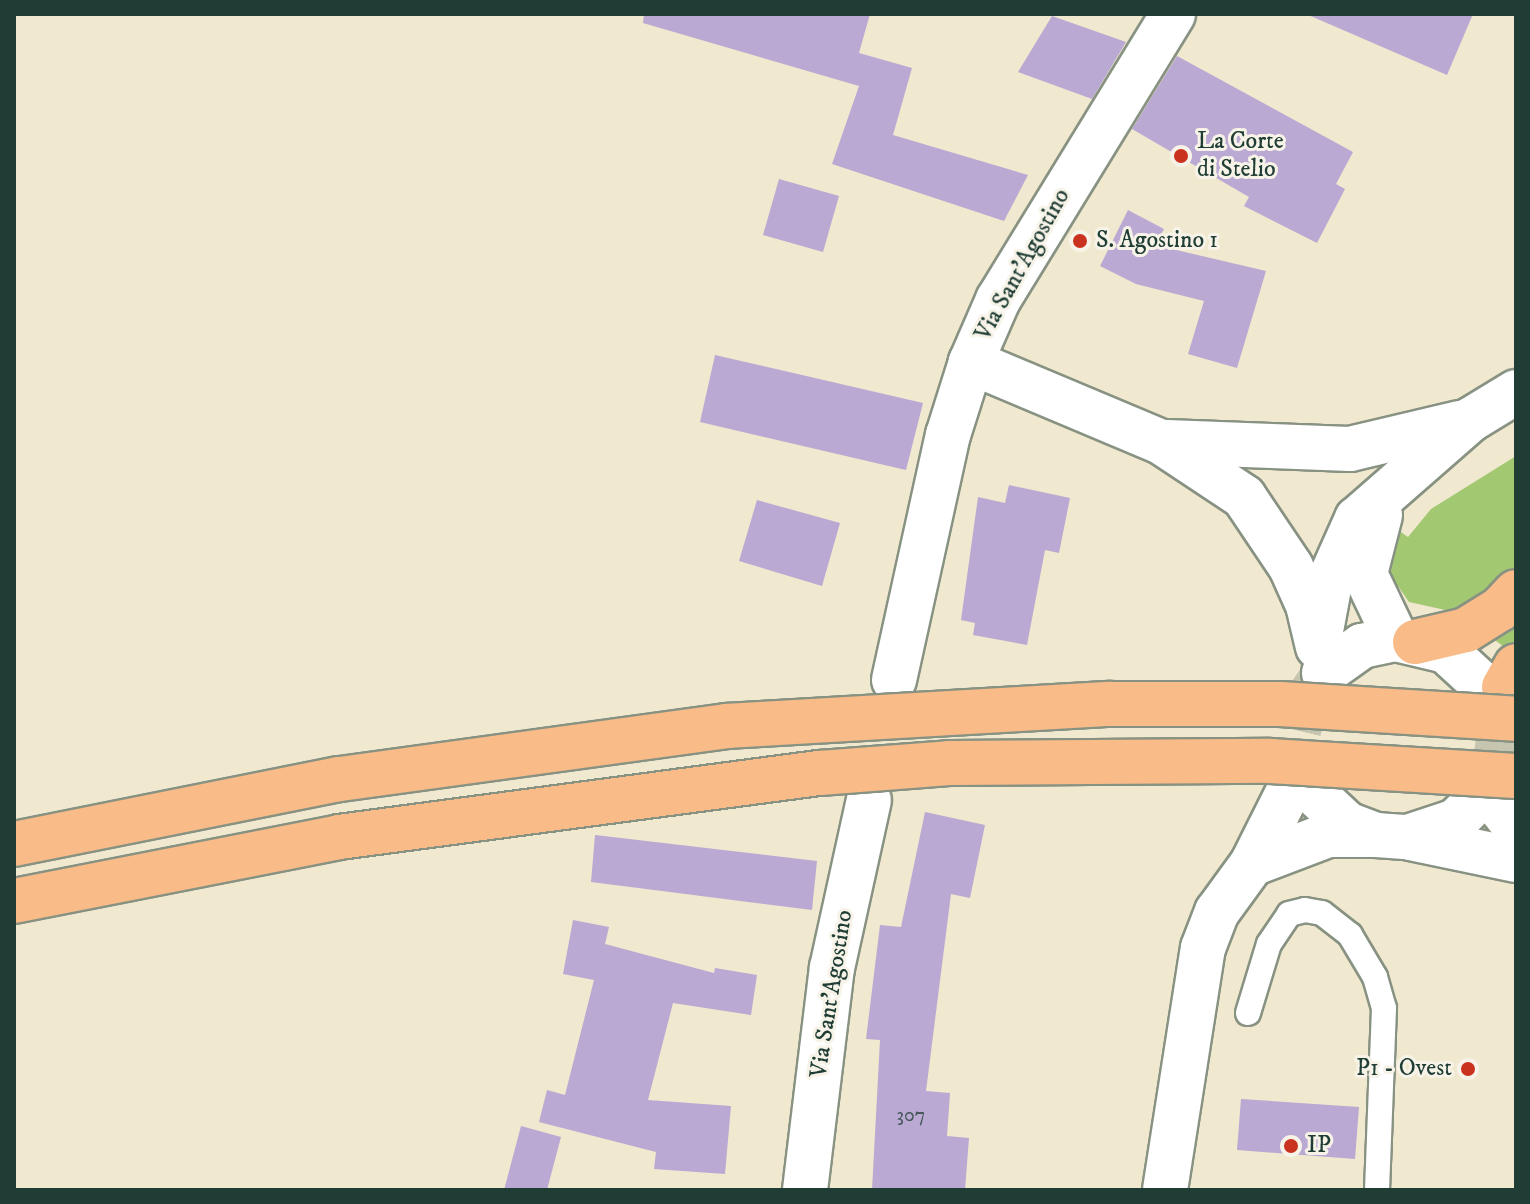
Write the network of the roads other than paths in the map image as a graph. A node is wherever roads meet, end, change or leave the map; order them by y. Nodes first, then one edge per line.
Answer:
1 (1173, 14) edge
2 (971, 362) junction
3 (1516, 392) edge
4 (1470, 420) junction
5 (1161, 442) junction
6 (1385, 499) junction
7 (1516, 592) edge
8 (1405, 640) junction
9 (1320, 662) junction
10 (894, 680) dead end
11 (1505, 689) edge
12 (1493, 788) edge
13 (869, 800) dead end
14 (1516, 828) edge
15 (1392, 836) junction
16 (14, 844) edge
17 (1516, 860) edge
18 (1252, 864) junction
19 (14, 901) edge
20 (1248, 1013) dead end
21 (805, 1190) edge
22 (1165, 1190) edge
23 (1377, 1190) edge

1 - 2 street, Via Sant'Agostino
2 - 5 street
2 - 10 street, Via Sant'Agostino
3 - 4 street
4 - 5 street
4 - 6 street
5 - 9 street
6 - 8 street
6 - 9 street
7 - 8 highway
8 - 9 street
8 - 11 street
11 - 16 highway, bridge
12 - 14 street
12 - 15 street
12 - 19 highway, bridge
13 - 21 street, Via Sant'Agostino
15 - 17 street
15 - 18 street
15 - 18 street
18 - 22 street
20 - 23 lane

